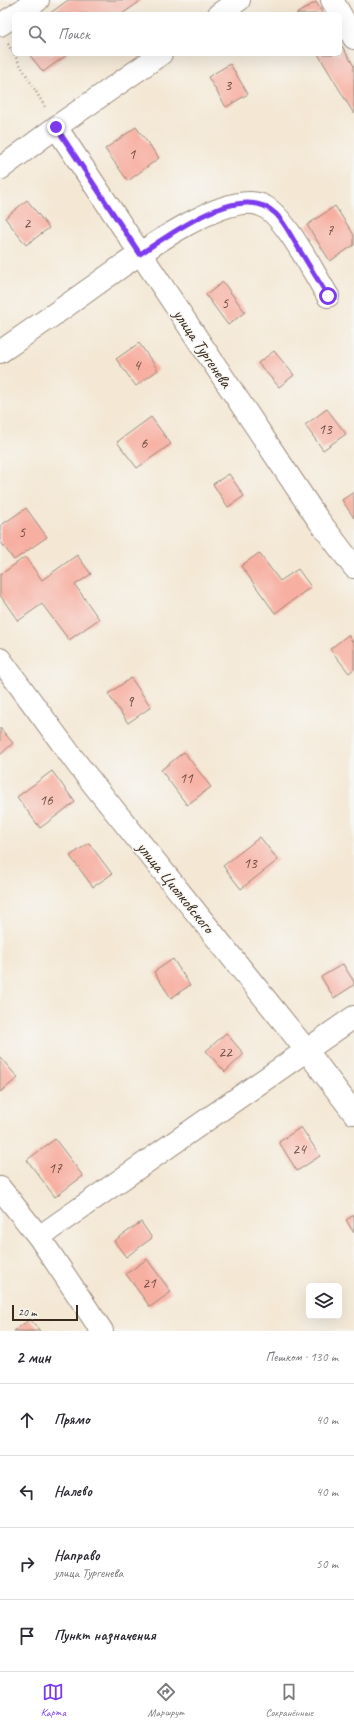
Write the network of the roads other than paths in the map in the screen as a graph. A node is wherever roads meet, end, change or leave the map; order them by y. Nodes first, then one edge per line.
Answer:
1 (38, 0) edge
2 (239, 0) edge
3 (332, 0) edge
4 (20, 12) edge
5 (222, 12) edge
6 (339, 12) edge
7 (12, 17) edge
8 (342, 17) edge
9 (0, 25) edge
10 (354, 38) edge
11 (158, 56) edge
12 (56, 127) junction
13 (0, 169) edge
14 (140, 254) junction
15 (328, 296) dead end
16 (0, 352) edge
17 (354, 567) edge
18 (0, 659) edge
19 (354, 1017) edge
20 (307, 1051) junction
21 (354, 1113) edge
22 (0, 1188) edge
23 (39, 1237) junction
24 (102, 1331) edge

1 - 4 street
2 - 5 street
3 - 6 street
7 - 9 street
8 - 10 street
11 - 12 street
12 - 13 street
12 - 14 street, улица Тургенева
14 - 15 street
14 - 16 street
14 - 17 street, улица Тургенева
18 - 20 street, улица Циолковского
19 - 20 street
20 - 21 street, улица Циолковского
20 - 23 street
22 - 23 street
23 - 24 street

